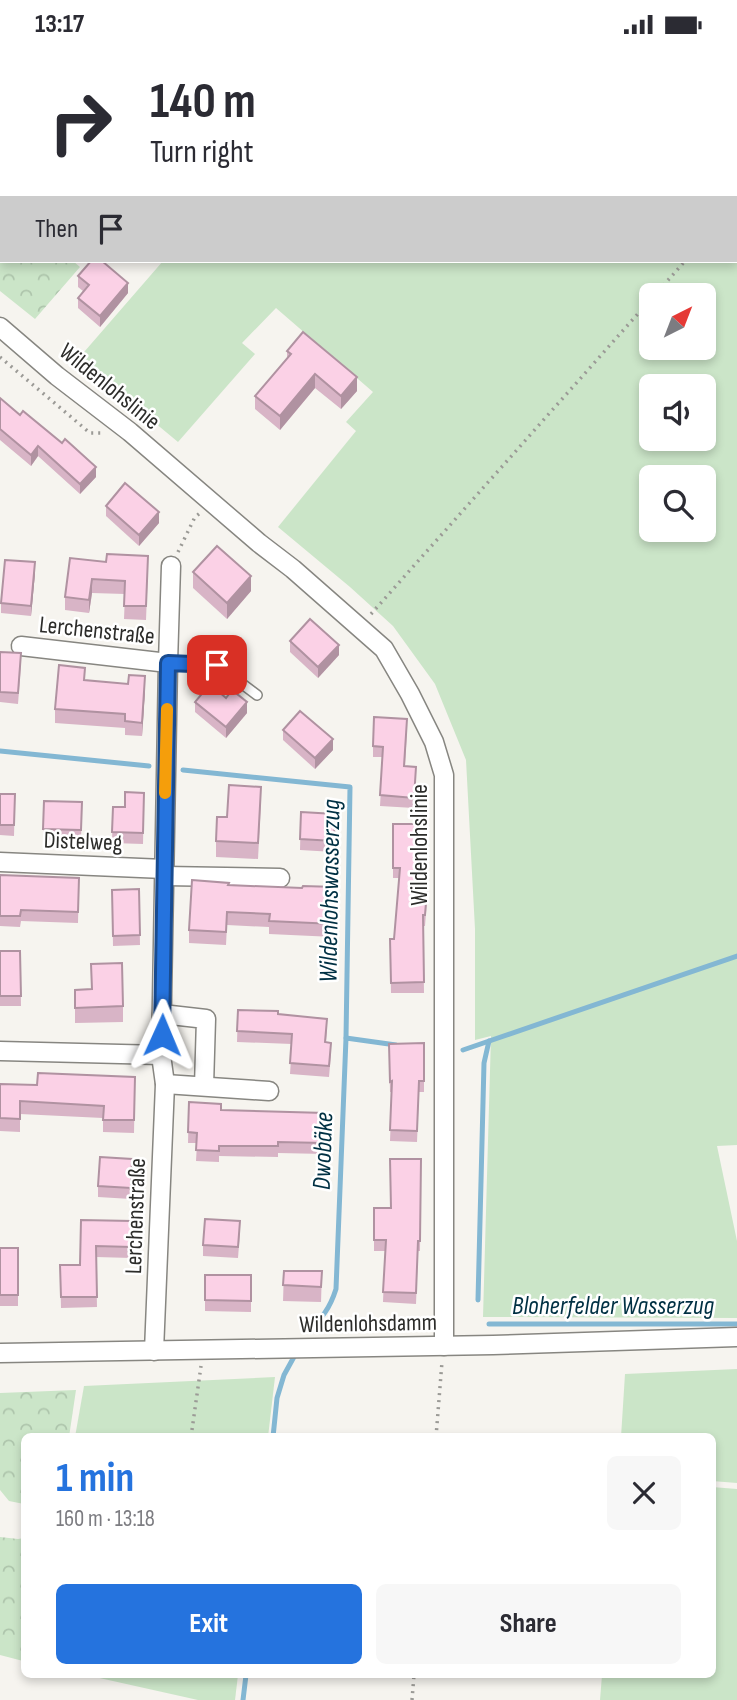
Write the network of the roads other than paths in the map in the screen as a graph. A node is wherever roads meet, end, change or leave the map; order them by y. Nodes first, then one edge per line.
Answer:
1 (0, 327) edge
2 (171, 566) road end
3 (20, 646) dead end
4 (168, 663) junction
5 (257, 695) dead end
6 (0, 862) edge
7 (164, 873) junction
8 (280, 878) dead end
9 (162, 1014) junction
10 (0, 1051) edge
11 (161, 1055) junction
12 (165, 1084) junction
13 (204, 1086) junction
14 (269, 1091) dead end
15 (737, 1338) edge
16 (444, 1346) junction
17 (154, 1351) junction
18 (0, 1353) edge

1 - 16 street, Wildenlohslinie
2 - 4 street, Lerchenstraße
3 - 4 street, Lerchenstraße
4 - 5 lane
4 - 7 street, Lerchenstraße
6 - 7 street, Distelweg
7 - 8 street
7 - 9 street, Lerchenstraße
9 - 11 street, Lerchenstraße
9 - 13 street
10 - 11 street
11 - 12 street, Lerchenstraße
12 - 13 street
12 - 17 street, Lerchenstraße
13 - 14 street
15 - 16 street, Wildenlohsdamm
16 - 17 street, Wildenlohsdamm
17 - 18 street, Wildenlohsdamm

